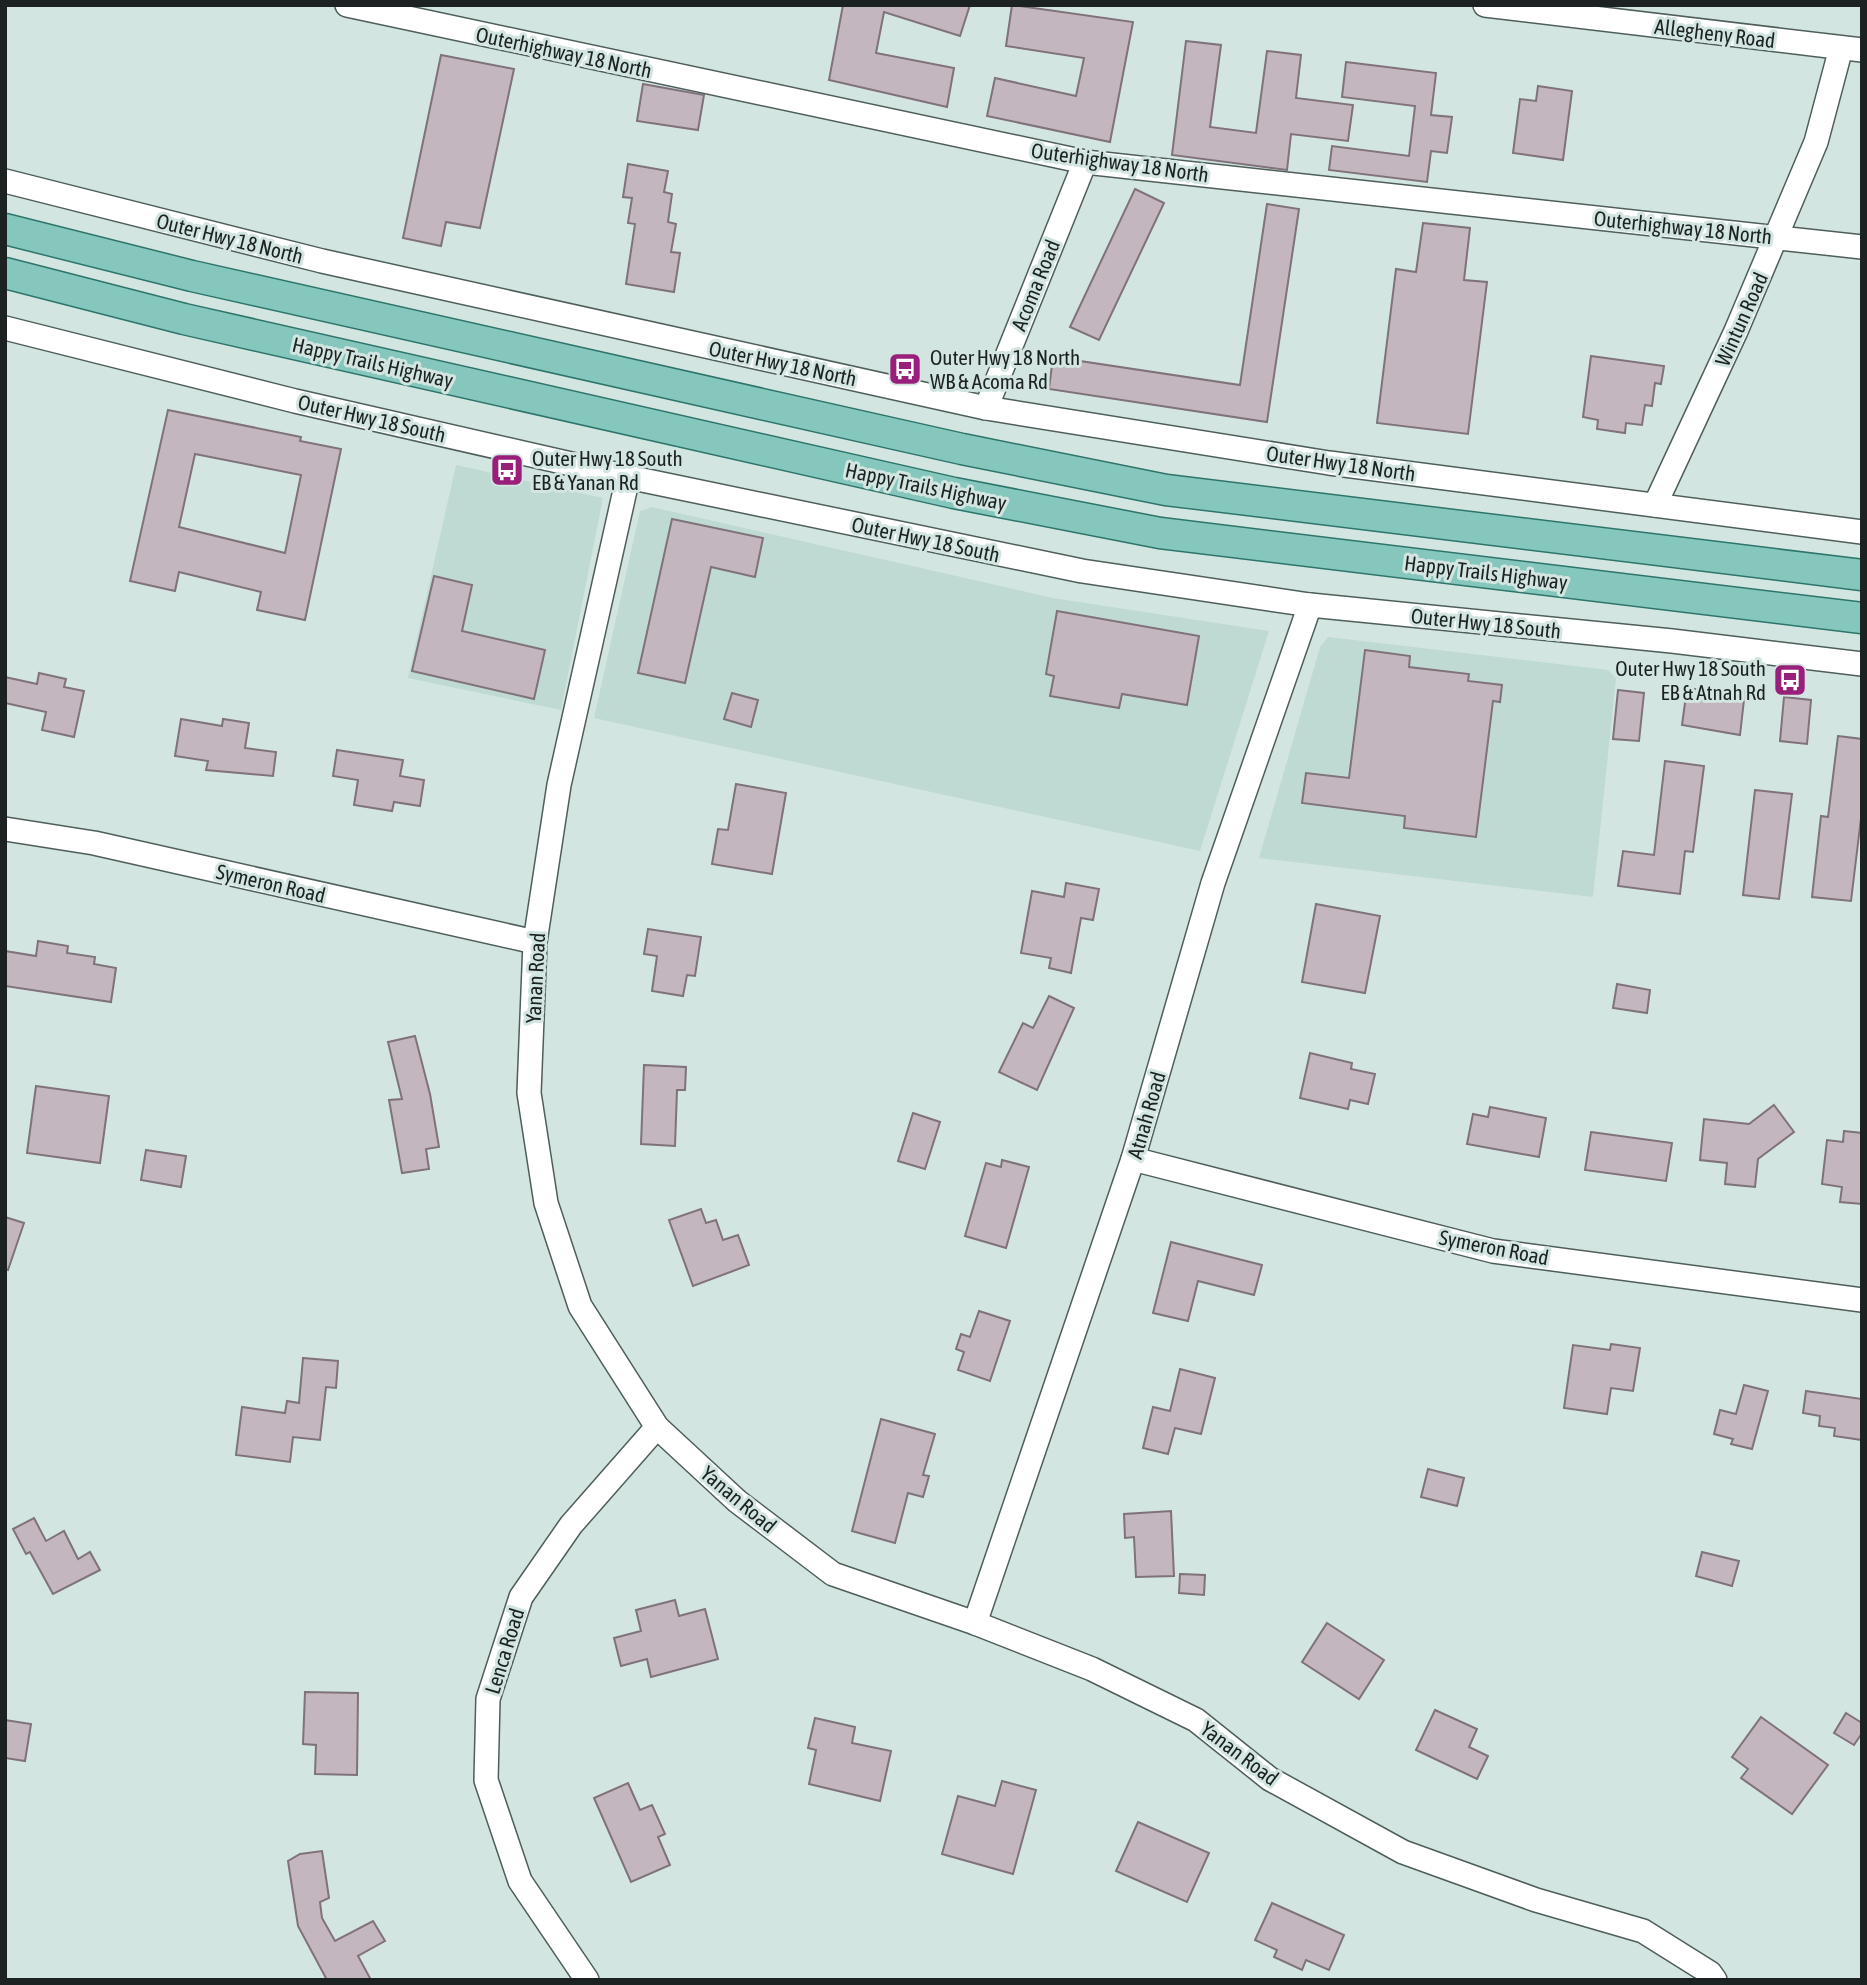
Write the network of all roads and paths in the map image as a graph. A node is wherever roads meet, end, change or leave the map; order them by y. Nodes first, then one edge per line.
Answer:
1 (347, 5) edge
2 (1485, 5) edge
3 (1851, 49) edge
4 (1085, 162) junction
5 (5, 181) edge
6 (5, 229) edge
7 (1777, 237) junction
8 (1862, 247) edge
9 (5, 273) edge
10 (5, 328) edge
11 (986, 408) junction
12 (628, 477) junction
13 (1655, 505) junction
14 (1862, 532) edge
15 (1862, 575) edge
16 (1310, 605) junction
17 (1862, 618) edge
18 (1862, 664) edge
19 (5, 829) edge
20 (535, 942) junction
21 (1133, 1159) junction
22 (1862, 1300) edge
23 (657, 1427) junction
24 (975, 1623) junction
25 (587, 1980) edge
26 (1715, 1980) edge

1 - 4 street, Outerhighway 18 North
2 - 3 street, Allegheny Road
3 - 7 street, Wintun Road
4 - 7 street, Outerhighway 18 North
4 - 11 street, Acoma Road
5 - 11 street, Outer Hwy 18 North
6 - 15 main road, Happy Trails Highway
7 - 8 street, Outerhighway 18 North
7 - 13 street, Wintun Road
9 - 17 main road, Happy Trails Highway
10 - 12 street, Outer Hwy 18 South
11 - 13 street, Outer Hwy 18 North
12 - 16 street, Outer Hwy 18 South
12 - 20 street, Yanan Road
13 - 14 street, Outer Hwy 18 North
16 - 18 street, Outer Hwy 18 South
16 - 21 street, Atnah Road
19 - 20 street, Symeron Road
20 - 23 street, Yanan Road
21 - 22 street, Symeron Road
21 - 24 street, Atnah Road
23 - 24 street, Yanan Road
23 - 25 street, Lenca Road
24 - 26 street, Yanan Road

